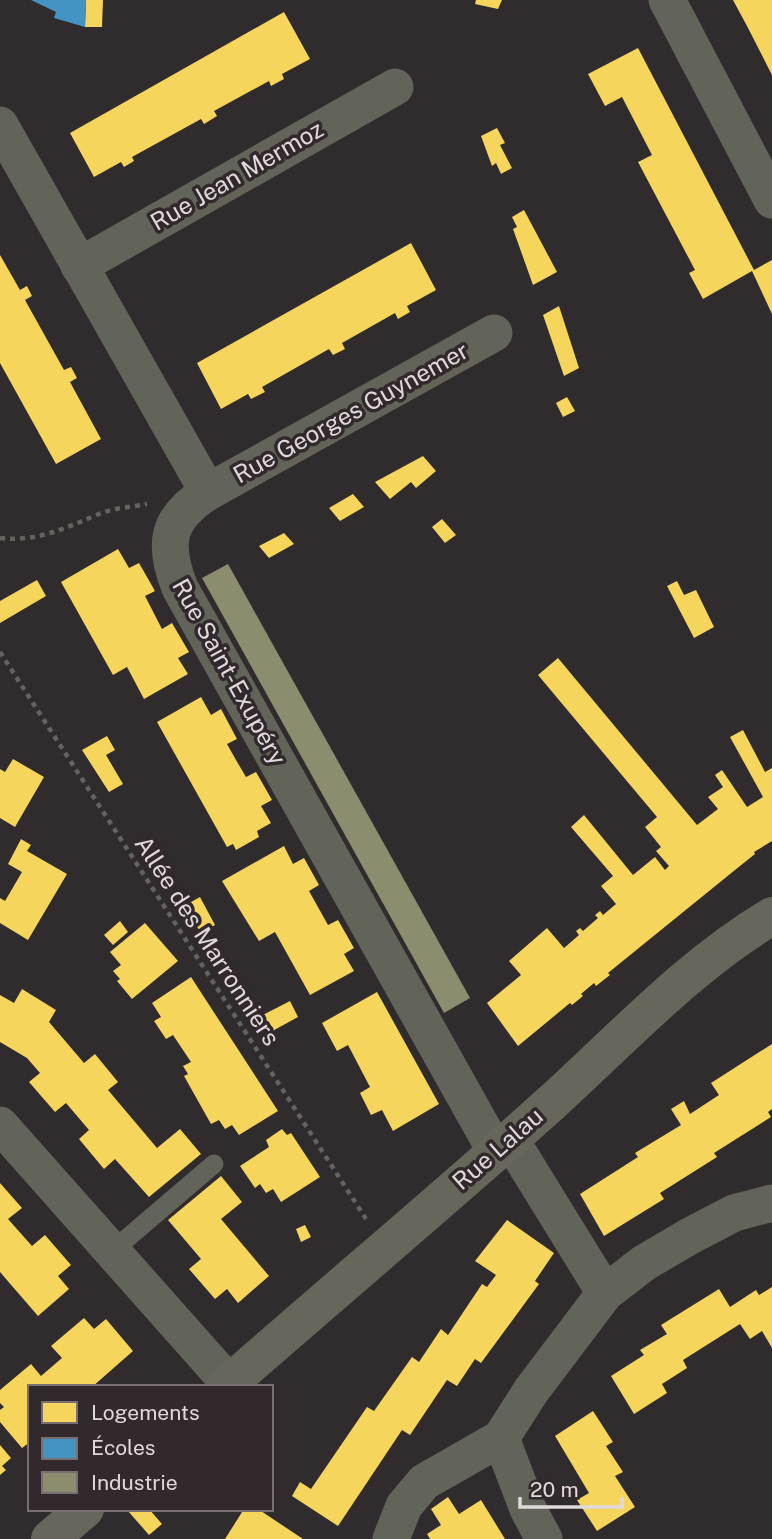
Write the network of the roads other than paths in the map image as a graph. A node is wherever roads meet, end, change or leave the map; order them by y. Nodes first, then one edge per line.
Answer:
1 (667, 0) edge
2 (395, 87) dead end
3 (0, 125) edge
4 (772, 200) edge
5 (79, 266) junction
6 (495, 333) dead end
7 (208, 492) junction
8 (772, 916) edge
9 (0, 1125) edge
10 (503, 1145) junction
11 (214, 1164) dead end
12 (766, 1197) edge
13 (111, 1252) junction
14 (606, 1293) junction
15 (227, 1385) edge
16 (501, 1438) junction
17 (83, 1511) edge
18 (50, 1539) edge
19 (391, 1539) edge
20 (544, 1539) edge

1 - 4 street
2 - 5 street, Rue Jean Mermoz
3 - 5 street
5 - 7 street
6 - 7 street, Rue Georges Guynemer
7 - 10 street, Rue Saint-Exupéry
8 - 10 main road, Rue Lalau
9 - 13 street
10 - 14 street, Rue Saint-Exupéry
10 - 15 main road, Rue Lalau
11 - 13 lane
12 - 14 street
13 - 15 street
14 - 16 street
16 - 19 street
16 - 20 street
17 - 18 main road

